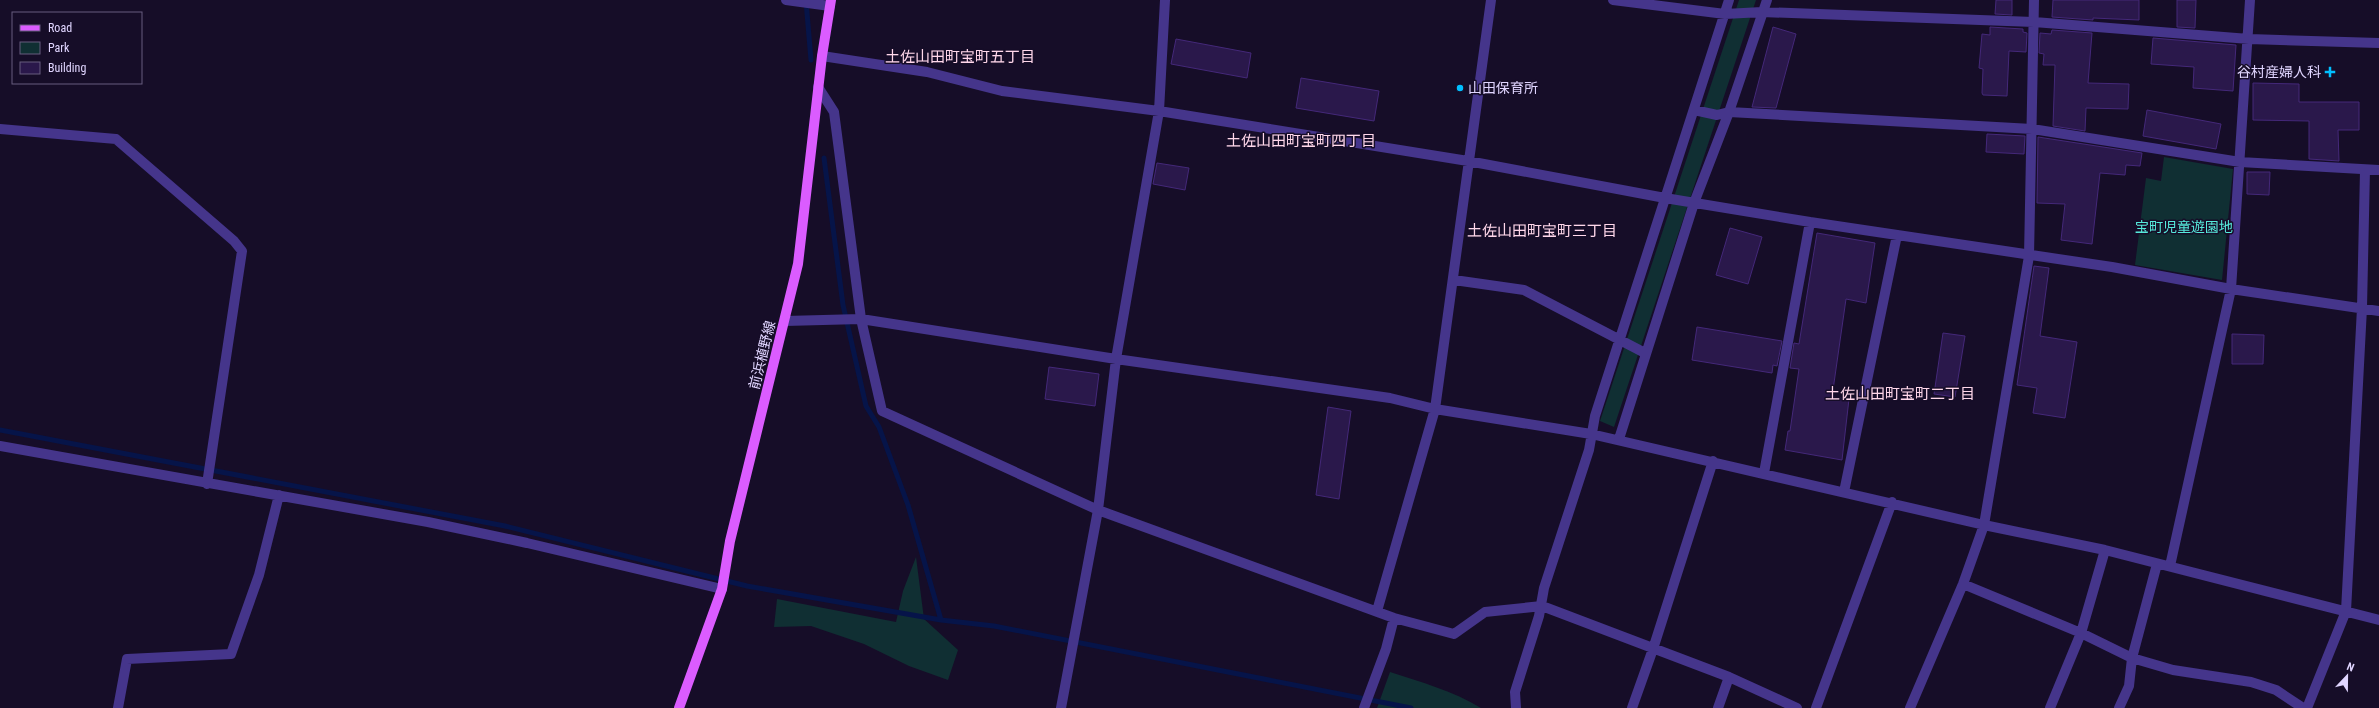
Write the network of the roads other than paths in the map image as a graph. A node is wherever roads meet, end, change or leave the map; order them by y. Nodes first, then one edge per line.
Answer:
1 (786, 0) edge
2 (1165, 0) edge
3 (1491, 0) edge
4 (1613, 0) edge
5 (1729, 0) edge
6 (1767, 0) edge
7 (2034, 0) edge
8 (2250, 0) edge
9 (831, 3) edge
10 (1762, 12) junction
11 (1724, 14) junction
12 (2034, 22) junction
13 (2249, 39) junction
14 (2379, 43) edge
15 (822, 56) junction
16 (818, 87) junction
17 (1694, 110) junction
18 (1159, 111) junction
19 (1729, 112) junction
20 (0, 129) edge
21 (2032, 130) junction
22 (1468, 161) junction
23 (2240, 162) junction
24 (2365, 170) junction
25 (2379, 170) edge
26 (1665, 198) junction
27 (1694, 203) junction
28 (1810, 222) junction
29 (1897, 235) junction
30 (2029, 256) junction
31 (1454, 280) junction
32 (2231, 289) junction
33 (2362, 308) junction
34 (2379, 311) edge
35 (857, 319) junction
36 (785, 321) junction
37 (1619, 341) junction
38 (1645, 353) junction
39 (1116, 359) junction
40 (1435, 409) junction
41 (1591, 434) junction
42 (1619, 439) junction
43 (0, 446) edge
44 (1713, 461) junction
45 (1764, 472) junction
46 (207, 484) junction
47 (1844, 492) junction
48 (279, 495) junction
49 (1892, 502) junction
50 (1098, 510) junction
51 (1984, 525) junction
52 (2105, 550) junction
53 (2157, 564) junction
54 (2170, 566) junction
55 (1963, 584) junction
56 (722, 589) junction
57 (1542, 606) junction
58 (1377, 611) junction
59 (2346, 611) junction
60 (1394, 618) junction
61 (2379, 620) edge
62 (2081, 634) junction
63 (1653, 649) junction
64 (2132, 658) junction
65 (1729, 678) junction
66 (118, 708) edge
67 (679, 708) edge
68 (1061, 708) edge
69 (1364, 708) edge
70 (1516, 708) edge
71 (1632, 708) edge
72 (1718, 708) edge
73 (1797, 708) edge
74 (1816, 708) edge
75 (1910, 708) edge
76 (2050, 708) edge
77 (2119, 708) edge
78 (2303, 708) edge
79 (2307, 708) edge

1 - 9 street
2 - 18 street
3 - 22 street
4 - 11 street
5 - 11 street
6 - 10 street
7 - 12 street
8 - 13 street
9 - 15 main road, 前浜植野線
10 - 11 street
10 - 12 street
10 - 19 street
11 - 17 street
12 - 13 street
12 - 21 street
13 - 14 street
13 - 23 street
15 - 16 main road, 前浜植野線
15 - 18 street
16 - 35 street
16 - 36 main road, 前浜植野線
17 - 19 street
17 - 26 street
18 - 22 street
18 - 39 street
19 - 21 street
19 - 27 street
20 - 46 street
21 - 23 street
21 - 30 street
22 - 26 street
22 - 31 street
23 - 24 street
23 - 32 street
24 - 25 street
24 - 33 street
26 - 27 street
26 - 37 street
27 - 28 street
27 - 38 street
28 - 29 street
28 - 45 street
29 - 30 street
29 - 47 street
30 - 32 street
30 - 51 street
31 - 37 street
31 - 40 street
32 - 33 street
32 - 54 street
33 - 34 street
33 - 59 street
35 - 36 street
35 - 39 street
35 - 50 street
36 - 56 main road, 前浜植野線
37 - 38 street
37 - 41 street
38 - 42 street
39 - 40 street
39 - 50 street
40 - 41 street
40 - 58 street
41 - 42 street
41 - 57 street
42 - 44 street
43 - 46 street
44 - 45 street
44 - 63 street
45 - 47 street
46 - 48 street
47 - 49 street
48 - 56 street
48 - 66 street
49 - 51 street
49 - 74 street
50 - 58 street
50 - 68 street
51 - 52 street
51 - 55 street
52 - 53 street
52 - 62 street
53 - 54 street
53 - 64 street
54 - 59 street
55 - 62 street
55 - 75 street
56 - 67 main road, 前浜植野線
57 - 60 street
57 - 63 street
57 - 70 street
58 - 60 street
59 - 61 street
59 - 79 street
60 - 69 street
62 - 64 street
62 - 76 street
63 - 65 street
63 - 71 street
64 - 77 street
64 - 78 street
65 - 72 street
65 - 73 street

